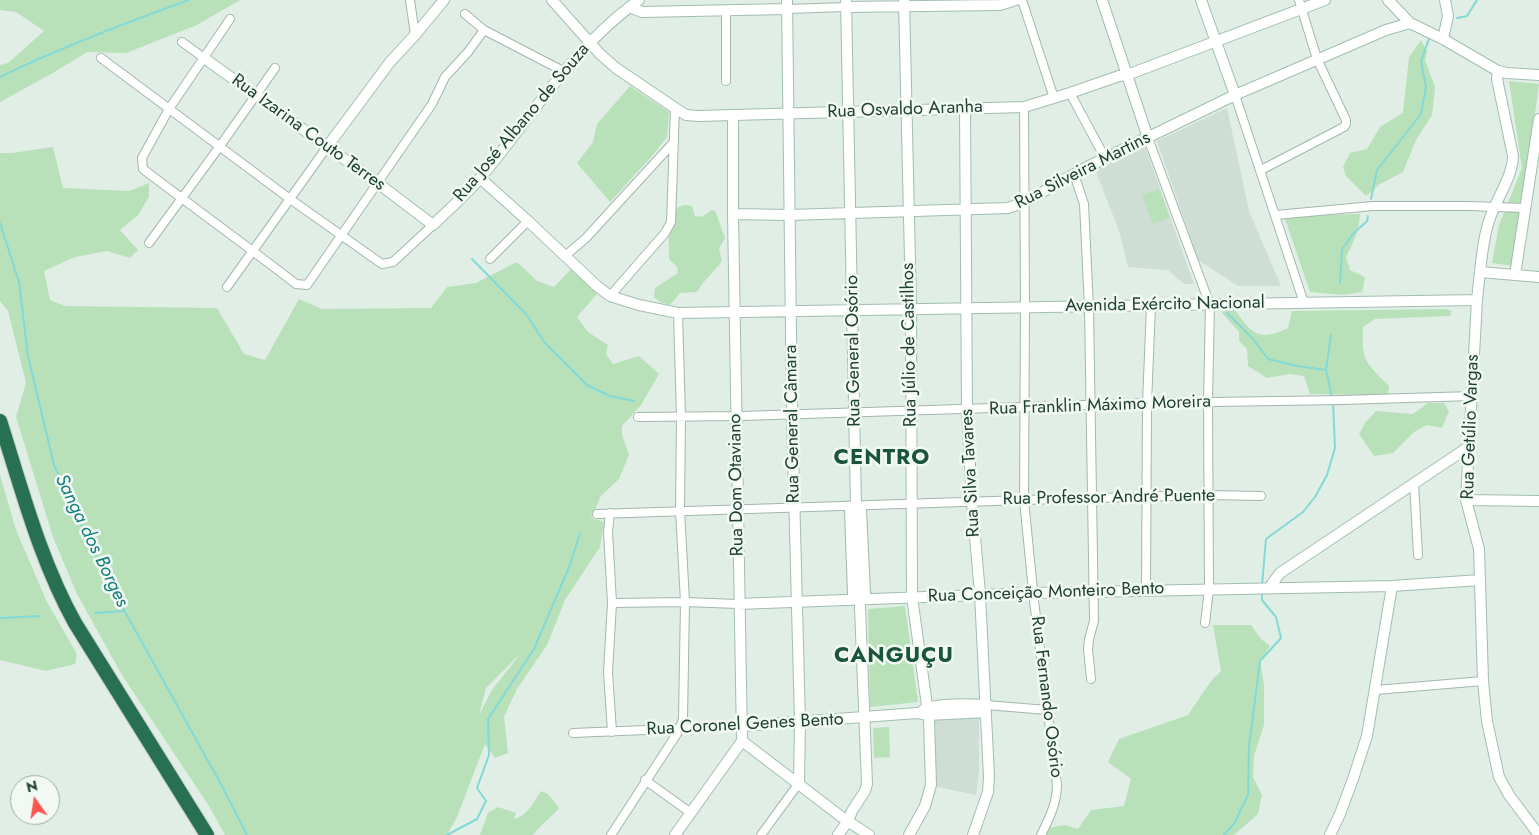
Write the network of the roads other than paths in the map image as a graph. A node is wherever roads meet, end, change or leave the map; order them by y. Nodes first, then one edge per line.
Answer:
1 (410, 0) edge
2 (444, 0) edge
3 (552, 0) edge
4 (639, 0) edge
5 (838, 0) edge
6 (1016, 0) edge
7 (1022, 0) edge
8 (1102, 0) edge
9 (1201, 0) edge
10 (1325, 0) edge
11 (1388, 0) edge
12 (1445, 0) edge
13 (904, 3) edge
14 (846, 4) edge
15 (1301, 4) edge
16 (787, 5) edge
17 (629, 7) junction
18 (726, 10) junction
19 (465, 14) dead end
20 (230, 19) dead end
21 (1410, 23) junction
22 (484, 30) junction
23 (415, 35) junction
24 (1218, 39) junction
25 (1443, 39) junction
26 (590, 41) junction
27 (182, 42) dead end
28 (102, 58) dead end
29 (204, 58) junction
30 (1317, 59) junction
31 (275, 68) dead end
32 (563, 71) junction
33 (1498, 71) junction
34 (1124, 74) junction
35 (1539, 75) edge
36 (726, 81) dead end
37 (1070, 93) junction
38 (256, 94) junction
39 (1235, 95) junction
40 (1054, 98) junction
41 (1024, 107) junction
42 (675, 108) junction
43 (965, 108) junction
44 (169, 109) junction
45 (906, 110) junction
46 (849, 112) junction
47 (789, 114) junction
48 (733, 115) junction
49 (1539, 119) edge
50 (1148, 138) junction
51 (673, 143) junction
52 (220, 146) junction
53 (327, 147) junction
54 (1105, 158) junction
55 (1260, 170) junction
56 (1074, 174) junction
57 (480, 178) junction
58 (379, 184) junction
59 (182, 199) junction
60 (290, 199) junction
61 (1025, 202) junction
62 (1493, 208) junction
63 (1524, 208) junction
64 (966, 210) junction
65 (908, 212) junction
66 (851, 213) junction
67 (733, 214) junction
68 (790, 215) junction
69 (1276, 215) junction
70 (528, 221) junction
71 (433, 225) junction
72 (342, 236) junction
73 (149, 243) dead end
74 (253, 251) junction
75 (565, 256) junction
76 (490, 259) dead end
77 (1480, 272) junction
78 (1515, 275) junction
79 (1539, 277) edge
80 (227, 287) dead end
81 (610, 296) junction
82 (1477, 300) junction
83 (1304, 303) junction
84 (1210, 305) junction
85 (1151, 306) junction
86 (965, 307) junction
87 (1025, 307) junction
88 (1089, 307) junction
89 (910, 308) junction
90 (853, 309) junction
91 (791, 311) junction
92 (678, 312) junction
93 (735, 312) junction
94 (1472, 396) junction
95 (1208, 402) junction
96 (1147, 403) junction
97 (1091, 406) junction
98 (1024, 408) junction
99 (911, 409) junction
100 (967, 409) junction
101 (855, 412) junction
102 (792, 414) junction
103 (736, 416) junction
104 (638, 417) dead end
105 (681, 417) junction
106 (0, 421) edge
107 (1467, 448) junction
108 (1414, 482) junction
109 (1209, 495) junction
110 (1146, 496) junction
111 (1260, 496) dead end
112 (1091, 498) junction
113 (1024, 500) junction
114 (1466, 500) junction
115 (1539, 501) edge
116 (972, 502) junction
117 (912, 504) junction
118 (795, 507) junction
119 (856, 508) junction
120 (680, 510) junction
121 (738, 510) junction
122 (610, 513) junction
123 (597, 514) dead end
124 (1418, 556) dead end
125 (1480, 580) junction
126 (1392, 586) junction
127 (1268, 588) junction
128 (1209, 589) junction
129 (1146, 591) junction
130 (1094, 592) junction
131 (1033, 593) junction
132 (852, 594) dead end
133 (980, 594) junction
134 (864, 596) junction
135 (912, 597) junction
136 (686, 602) junction
137 (798, 602) junction
138 (612, 603) junction
139 (738, 604) junction
140 (1205, 623) dead end
141 (1091, 679) dead end
142 (1483, 681) junction
143 (1376, 690) junction
144 (989, 708) junction
145 (1047, 710) junction
146 (928, 711) junction
147 (864, 718) junction
148 (800, 722) junction
149 (742, 726) junction
150 (680, 729) junction
151 (612, 732) junction
152 (573, 733) dead end
153 (742, 741) junction
154 (645, 780) junction
155 (799, 783) junction
156 (691, 813) junction
157 (846, 819) junction
158 (1539, 834) edge
159 (207, 835) edge
160 (611, 835) edge
161 (675, 835) edge
162 (761, 835) edge
163 (830, 835) edge
164 (838, 835) edge
165 (869, 835) edge
166 (909, 835) edge
167 (973, 835) edge
168 (1041, 835) edge
169 (1330, 835) edge

1 - 23 street
2 - 23 street
3 - 26 street
4 - 17 street, Rua José Albano de Souza
5 - 14 street
6 - 13 street
7 - 40 street
8 - 34 street
9 - 24 street
10 - 15 street, Rua Osvaldo Aranha
11 - 21 street
12 - 25 street
13 - 14 street
13 - 45 street, Rua Júlio de Castilhos
14 - 16 street
14 - 46 street, Rua General Osório
15 - 24 street, Rua Osvaldo Aranha
15 - 30 street
16 - 18 street
16 - 47 street, Rua General Câmara
17 - 18 street
17 - 26 street, Rua José Albano de Souza
18 - 36 street
19 - 22 street
20 - 29 street
21 - 25 street
21 - 30 street, Rua Silveira Martins
22 - 32 street
22 - 58 street
23 - 53 street
24 - 34 street, Rua Osvaldo Aranha
24 - 39 street
25 - 33 street
26 - 32 street, Rua José Albano de Souza
26 - 42 street
27 - 29 street, Rua Izarina Couto Terres
28 - 44 street
29 - 38 street, Rua Izarina Couto Terres
29 - 44 street
30 - 39 street, Rua Silveira Martins
30 - 55 street
31 - 38 street
32 - 57 street, Rua José Albano de Souza
33 - 35 street
33 - 62 street, Rua Getúlio Vargas
34 - 37 street, Rua Osvaldo Aranha
34 - 50 street
37 - 40 street, Rua Osvaldo Aranha
37 - 54 street
38 - 52 street
38 - 53 street, Rua Izarina Couto Terres
39 - 50 street, Rua Silveira Martins
39 - 55 street
40 - 41 street, Rua Osvaldo Aranha
41 - 43 street, Rua Osvaldo Aranha
41 - 61 street, Rua Fernando Osório
42 - 48 street, Rua Osvaldo Aranha
42 - 51 street
43 - 45 street, Rua Osvaldo Aranha
43 - 64 street, Rua Silva Tavares
44 - 52 street
44 - 59 street
45 - 46 street, Rua Osvaldo Aranha
45 - 65 street, Rua Júlio de Castilhos
46 - 47 street, Rua Osvaldo Aranha
46 - 66 street, Rua General Osório
47 - 48 street, Rua Osvaldo Aranha
47 - 68 street, Rua General Câmara
48 - 67 street, Rua Dom Otaviano
49 - 63 street
50 - 54 street, Rua Silveira Martins
50 - 84 street
51 - 75 street
51 - 81 street
52 - 59 street
52 - 60 street
53 - 58 street, Rua Izarina Couto Terres
53 - 60 street
54 - 56 street, Rua Silveira Martins
55 - 69 street
56 - 61 street, Rua Silveira Martins
56 - 88 street
57 - 70 street
57 - 71 street, Rua José Albano de Souza
58 - 71 street, Rua Izarina Couto Terres
58 - 72 street
59 - 73 street
59 - 74 street
60 - 72 street
60 - 74 street
61 - 64 street, Rua Silveira Martins
61 - 87 street, Rua Fernando Osório
62 - 63 street
62 - 69 street
62 - 77 street, Rua Getúlio Vargas
63 - 78 street
64 - 65 street, Rua Silveira Martins
64 - 86 street, Rua Silva Tavares
65 - 66 street, Rua Silveira Martins
65 - 89 street, Rua Júlio de Castilhos
66 - 68 street, Rua Silveira Martins
66 - 90 street, Rua General Osório
67 - 68 street, Rua Silveira Martins
67 - 93 street, Rua Dom Otaviano
68 - 91 street, Rua General Câmara
69 - 83 street
70 - 75 street
70 - 76 street
71 - 72 street, Rua José Albano de Souza
72 - 74 street
74 - 80 street
75 - 81 street
77 - 78 street
77 - 82 street, Rua Getúlio Vargas
78 - 79 street
81 - 92 street, Avenida Exército Nacional
82 - 83 street, Avenida Exército Nacional
82 - 94 street, Rua Getúlio Vargas
83 - 84 street, Avenida Exército Nacional
84 - 85 street, Avenida Exército Nacional
84 - 95 street
85 - 88 street, Avenida Exército Nacional
85 - 96 street
86 - 87 street, Avenida Exército Nacional
86 - 89 street, Avenida Exército Nacional
86 - 100 street, Rua Silva Tavares
87 - 88 street, Avenida Exército Nacional
87 - 98 street, Rua Fernando Osório
88 - 97 street
89 - 90 street, Avenida Exército Nacional
89 - 99 street, Rua Júlio de Castilhos
90 - 91 street, Avenida Exército Nacional
90 - 101 street, Rua General Osório
91 - 93 street, Avenida Exército Nacional
91 - 102 street, Rua General Câmara
92 - 93 street, Avenida Exército Nacional
92 - 105 street
93 - 103 street, Rua Dom Otaviano
94 - 95 street, Rua Franklin Máximo Moreira
94 - 107 street, Rua Getúlio Vargas
95 - 96 street, Rua Franklin Máximo Moreira
95 - 109 street
96 - 97 street, Rua Franklin Máximo Moreira
96 - 110 street
97 - 98 street, Rua Franklin Máximo Moreira
97 - 112 street
98 - 100 street, Rua Franklin Máximo Moreira
98 - 113 street, Rua Fernando Osório
99 - 100 street, Rua Franklin Máximo Moreira
99 - 101 street, Rua Franklin Máximo Moreira
99 - 117 street, Rua Júlio de Castilhos
100 - 116 street, Rua Silva Tavares
101 - 102 street, Rua Franklin Máximo Moreira
101 - 119 street, Rua General Osório
102 - 103 street, Rua Franklin Máximo Moreira
102 - 118 street, Rua General Câmara
103 - 105 street, Rua Franklin Máximo Moreira
103 - 121 street, Rua Dom Otaviano
104 - 105 street, Rua Franklin Máximo Moreira
105 - 120 street
106 - 159 highway
107 - 108 street
107 - 114 street, Rua Getúlio Vargas
108 - 124 street
108 - 127 street
109 - 110 street, Rua Professor André Puente
109 - 111 street, Rua Professor André Puente
109 - 128 street
110 - 112 street, Rua Professor André Puente
110 - 129 street
112 - 113 street, Rua Professor André Puente
112 - 130 street
113 - 116 street, Rua Professor André Puente
113 - 131 street, Rua Fernando Osório
114 - 115 street
114 - 125 street, Rua Getúlio Vargas
116 - 117 street, Rua Professor André Puente
116 - 133 street, Rua Silva Tavares
117 - 119 street, Rua Professor André Puente
117 - 135 street, Rua Júlio de Castilhos
118 - 119 street, Rua Professor André Puente
118 - 121 street, Rua Professor André Puente
118 - 137 street, Rua General Câmara
119 - 132 street
119 - 134 street, Rua General Osório
120 - 121 street, Rua Professor André Puente
120 - 122 street, Rua Professor André Puente
120 - 136 street
121 - 139 street, Rua Dom Otaviano
122 - 123 street, Rua Professor André Puente
122 - 138 street
125 - 126 street, Rua Conceição Monteiro Bento
125 - 142 street, Rua Getúlio Vargas
126 - 127 street, Rua Conceição Monteiro Bento
126 - 143 street
127 - 128 street, Rua Conceição Monteiro Bento
128 - 129 street, Rua Conceição Monteiro Bento
128 - 140 street
129 - 130 street, Rua Conceição Monteiro Bento
130 - 131 street, Rua Conceição Monteiro Bento
130 - 141 street
131 - 133 street, Rua Conceição Monteiro Bento
131 - 145 street, Rua Fernando Osório
133 - 135 street, Rua Conceição Monteiro Bento
133 - 144 street, Rua Silva Tavares
134 - 135 street, Rua Conceição Monteiro Bento
134 - 137 street, Rua Conceição Monteiro Bento
134 - 147 street, Rua General Osório
135 - 146 street, Rua Júlio de Castilhos
136 - 138 street, Rua Conceição Monteiro Bento
136 - 139 street, Rua Conceição Monteiro Bento
136 - 150 street
137 - 139 street, Rua Conceição Monteiro Bento
137 - 148 street, Rua General Câmara
138 - 151 street
139 - 149 street, Rua Dom Otaviano
142 - 143 street
142 - 158 street, Rua Getúlio Vargas
143 - 169 street
144 - 145 street, Rua Coronel Genes Bento
144 - 146 street, Rua Coronel Genes Bento
144 - 167 street, Rua Silva Tavares
145 - 168 street, Rua Fernando Osório
146 - 147 street, Rua Coronel Genes Bento
146 - 166 street, Rua Júlio de Castilhos
147 - 148 street, Rua Coronel Genes Bento
147 - 157 street, Rua General Osório
148 - 149 street, Rua Coronel Genes Bento
148 - 155 street, Rua General Câmara
149 - 150 street, Rua Coronel Genes Bento
149 - 153 street, Rua Dom Otaviano
150 - 151 street, Rua Coronel Genes Bento
150 - 154 street
151 - 152 street, Rua Coronel Genes Bento
153 - 155 street
153 - 156 street
154 - 156 street
154 - 160 street
155 - 157 street
155 - 162 street
156 - 161 street
157 - 163 street, Rua General Osório
157 - 164 street, Rua General Osório
157 - 165 street

